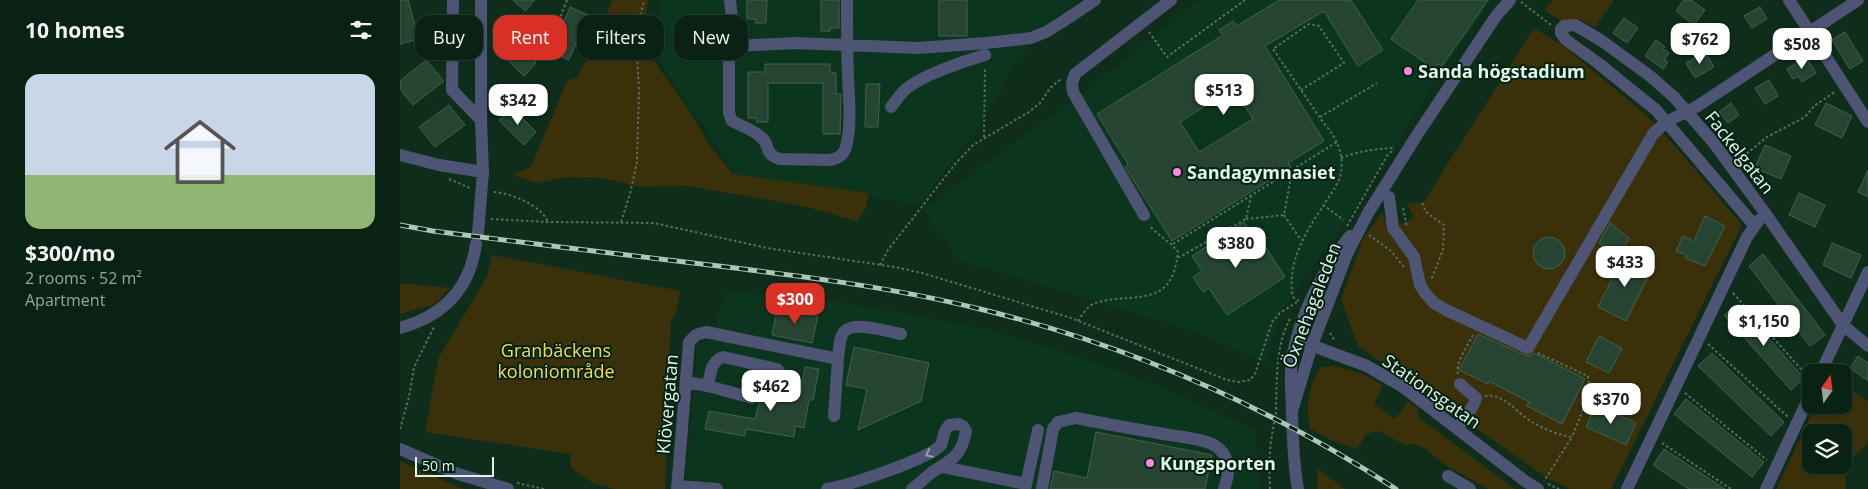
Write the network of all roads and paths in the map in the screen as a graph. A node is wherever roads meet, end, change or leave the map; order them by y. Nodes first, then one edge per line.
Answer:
1 (453, 0) edge
2 (481, 0) edge
3 (566, 0) edge
4 (644, 0) edge
5 (730, 0) edge
6 (847, 0) edge
7 (1095, 0) edge
8 (1171, 0) edge
9 (1245, 0) edge
10 (1510, 0) edge
11 (1519, 0) edge
12 (1789, 0) edge
13 (1858, 0) edge
14 (560, 15) edge
15 (732, 15) edge
16 (1142, 22) junction
17 (1561, 29) junction
18 (1810, 33) junction
19 (748, 46) edge
20 (847, 46) junction
21 (985, 54) junction
22 (729, 60) edge
23 (1075, 74) junction
24 (1377, 83) dead end
25 (1844, 85) junction
26 (1301, 90) junction
27 (891, 107) dead end
28 (1686, 111) junction
29 (1320, 117) junction
30 (481, 120) junction
31 (1666, 122) junction
32 (1868, 122) edge
33 (984, 137) junction
34 (1337, 142) junction
35 (1394, 148) dead end
36 (400, 154) edge
37 (1341, 158) junction
38 (1737, 161) dead end
39 (1292, 170) junction
40 (483, 172) junction
41 (482, 192) junction
42 (1251, 195) junction
43 (1389, 198) dead end
44 (1422, 203) dead end
45 (1323, 205) junction
46 (1368, 213) junction
47 (1765, 213) junction
48 (1144, 215) joint
49 (1284, 215) junction
50 (479, 218) junction
51 (1246, 219) junction
52 (1344, 220) dead end
53 (548, 222) junction
54 (621, 222) junction
55 (1754, 224) junction
56 (1369, 235) dead end
57 (1302, 240) junction
58 (1173, 244) junction
59 (1178, 258) junction
60 (880, 265) junction
61 (1407, 270) dead end
62 (1868, 272) edge
63 (1725, 284) junction
64 (1425, 293) junction
65 (1078, 322) junction
66 (435, 324) dead end
67 (1479, 324) junction
68 (1843, 325) junction
69 (400, 328) edge
70 (901, 334) dead end
71 (1699, 336) junction
72 (1296, 340) junction
73 (1312, 345) junction
74 (1868, 346) edge
75 (1528, 348) junction
76 (838, 359) junction
77 (1804, 364) edge
78 (1821, 364) edge
79 (686, 382) junction
80 (1460, 384) joint
81 (708, 386) junction
82 (1676, 386) junction
83 (780, 388) dead end
84 (752, 398) dead end
85 (1476, 398) junction
86 (1292, 412) junction
87 (1802, 412) edge
88 (834, 416) dead end
89 (1789, 419) dead end
90 (1458, 429) junction
91 (400, 430) edge
92 (1038, 430) dead end
93 (1652, 436) junction
94 (1572, 437) junction
95 (400, 449) edge
96 (1769, 462) dead end
97 (943, 466) junction
98 (1448, 476) dead end
99 (1541, 485) edge
100 (1026, 486) edge
101 (678, 487) edge
102 (508, 489) edge
103 (717, 489) edge
104 (826, 489) edge
105 (912, 489) edge
106 (1042, 489) edge
107 (1224, 489) edge
108 (1298, 489) edge
109 (1470, 489) edge
110 (1627, 489) edge
111 (1731, 489) edge
112 (1766, 489) edge

1 - 30 street
2 - 30 street
3 - 14 path
4 - 54 path
5 - 15 street
6 - 20 street
7 - 21 street
8 - 16 street
9 - 16 path
10 - 46 street, Öxnehagaleden
11 - 17 path
12 - 18 street
13 - 18 street
16 - 23 street
17 - 28 street, Fackelgatan
17 - 31 street
18 - 25 street
18 - 28 street
19 - 20 street
20 - 21 street
20 - 22 street
21 - 27 street
21 - 33 path
23 - 33 path
23 - 48 street
24 - 29 path
25 - 32 street
25 - 38 path
26 - 26 path
26 - 29 path
28 - 31 street
28 - 47 street, Fackelgatan
29 - 34 path
30 - 40 street
31 - 55 street
31 - 75 street
33 - 60 path
34 - 37 path
34 - 39 path
35 - 37 path
36 - 40 street
37 - 45 path
39 - 42 path
39 - 49 path
40 - 41 street
41 - 50 street
41 - 53 path
42 - 51 path
42 - 58 path
43 - 64 street
44 - 64 path
45 - 52 path
45 - 57 path
46 - 72 street, Öxnehagaleden
46 - 73 street, Öxnehagaleden
47 - 55 street
47 - 68 street, Fackelgatan
48 - 58 path
49 - 51 path
49 - 57 path
50 - 53 path
50 - 69 street
51 - 59 path
53 - 54 path
54 - 60 path
55 - 63 street
56 - 61 path
57 - 65 path
58 - 59 path
59 - 65 path
60 - 65 path
62 - 68 street
63 - 71 street
63 - 77 path
64 - 67 street
66 - 91 path
67 - 75 street
67 - 80 path
68 - 74 street, Fackelgatan
68 - 78 street
70 - 76 street
71 - 82 street
71 - 89 path
72 - 73 street, Stationsgatan
72 - 86 street, Öxnehagaleden
73 - 86 street, Öxnehagaleden
73 - 90 street, Stationsgatan
75 - 94 path
76 - 79 street, Klövergatan
76 - 88 street
79 - 81 street
79 - 101 street, Klövergatan
80 - 85 street
81 - 83 street
81 - 84 street
82 - 93 street
82 - 96 path
85 - 90 street
85 - 94 path
86 - 108 street, Öxnehagaleden
87 - 112 street
90 - 99 street, Stationsgatan
92 - 100 street
93 - 110 street
93 - 111 path
94 - 99 path
95 - 102 street
97 - 100 street
97 -> 104 street
97 - 105 street
98 - 109 street
101 - 103 street
106 - 107 street

